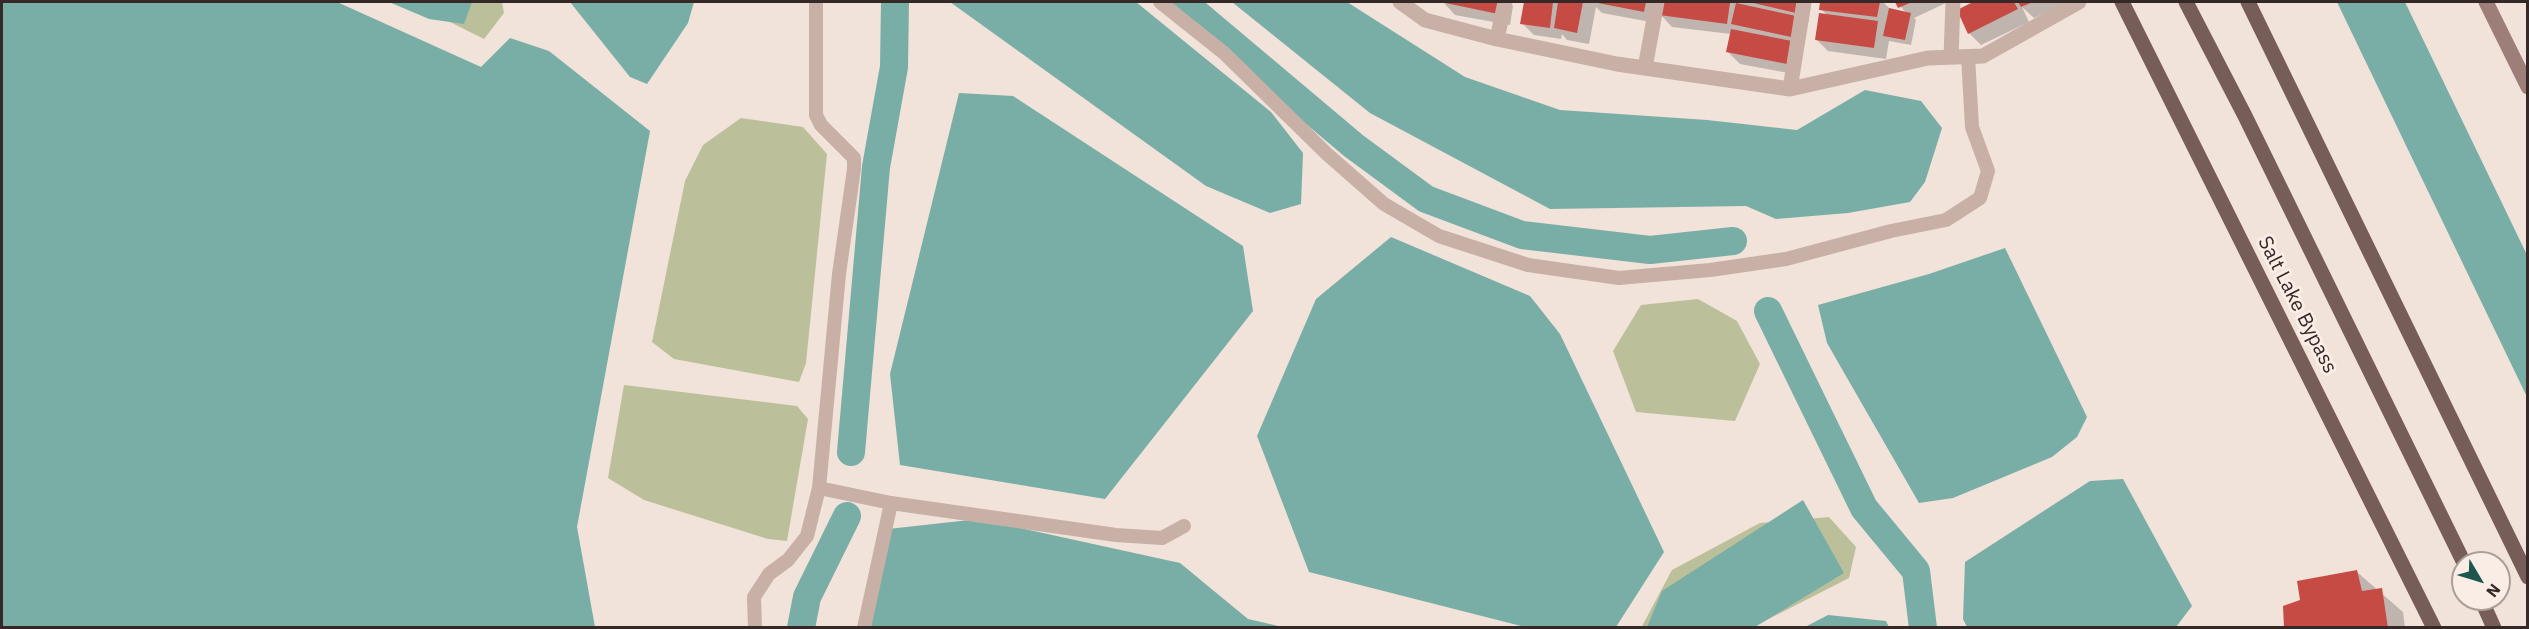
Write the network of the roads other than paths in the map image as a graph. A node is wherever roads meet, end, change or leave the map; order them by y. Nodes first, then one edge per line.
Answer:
1 (816, 2) edge
2 (1160, 2) edge
3 (1400, 2) edge
4 (1505, 2) edge
5 (1657, 2) edge
6 (1804, 2) edge
7 (1953, 2) edge
8 (2079, 2) edge
9 (2122, 2) edge
10 (2186, 2) edge
11 (2248, 2) edge
12 (2486, 2) edge
13 (1497, 39) junction
14 (1968, 56) junction
15 (1952, 57) junction
16 (1645, 68) junction
17 (2528, 87) edge
18 (1790, 89) junction
19 (819, 488) junction
20 (891, 503) junction
21 (1184, 526) dead end
22 (2458, 551) edge
23 (2528, 578) edge
24 (2487, 611) edge
25 (755, 627) edge
26 (864, 627) edge
27 (2434, 627) edge
28 (2494, 627) edge

1 - 19 lane
2 - 14 lane
3 - 13 street
4 - 13 street
5 - 16 street
6 - 18 street
7 - 15 street
8 - 14 street
9 - 27 main road, Salt Lake Bypass
10 - 22 main road, Salt Lake Bypass
11 - 23 main road
12 - 17 street
13 - 16 street
14 - 15 street
15 - 18 street
16 - 18 street
19 - 20 lane
19 - 25 lane
20 - 21 lane
20 - 26 lane
24 - 28 main road

